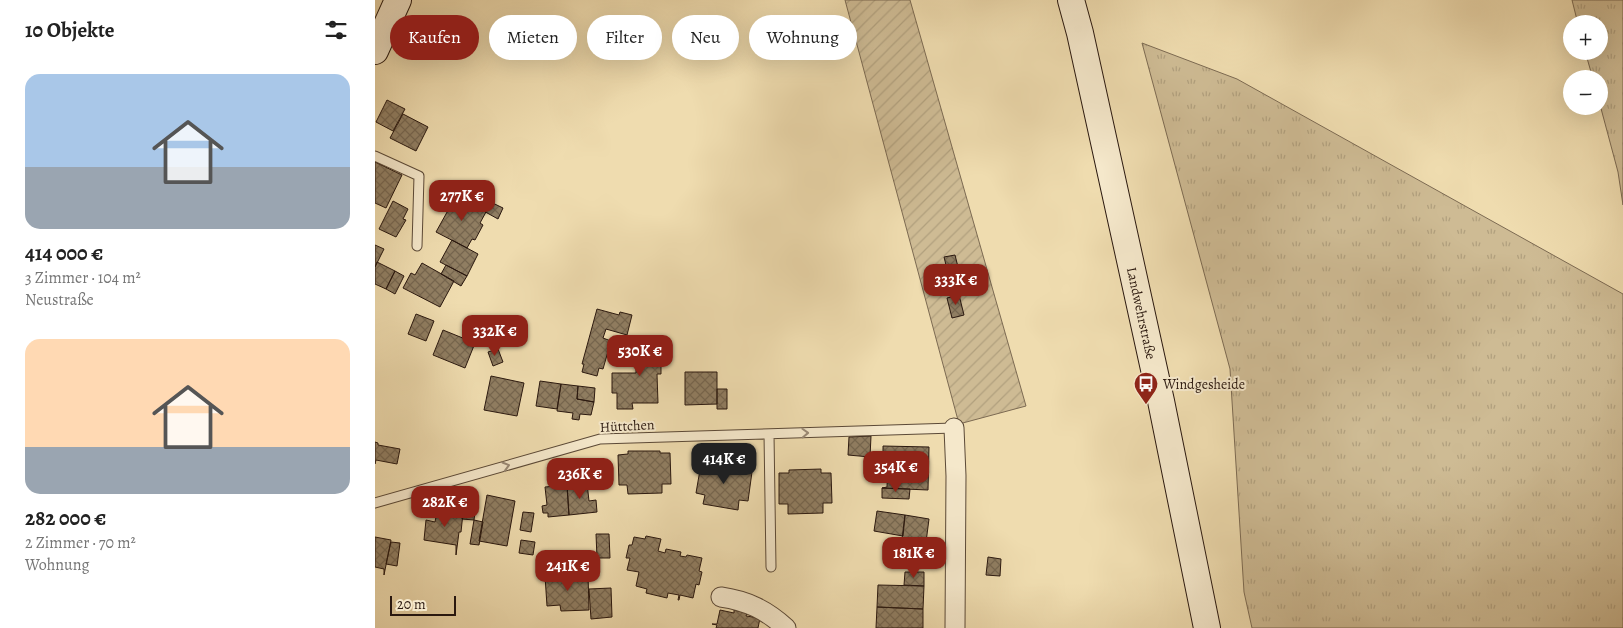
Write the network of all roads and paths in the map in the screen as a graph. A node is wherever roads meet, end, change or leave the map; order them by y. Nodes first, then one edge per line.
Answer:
1 (398, 0) edge
2 (1071, 0) edge
3 (375, 51) edge
4 (375, 156) edge
5 (417, 246) dead end
6 (954, 428) joint
7 (769, 434) junction
8 (375, 503) edge
9 (771, 567) dead end
10 (721, 597) dead end
11 (786, 628) edge
12 (955, 628) edge
13 (1207, 628) edge

1 - 3 main road
2 - 13 main road, Landwehrstraße
4 - 5 lane
7 -> 6 lane, Hüttchen
6 - 12 street
8 -> 7 lane, Hüttchen
7 - 9 lane
10 - 11 street

